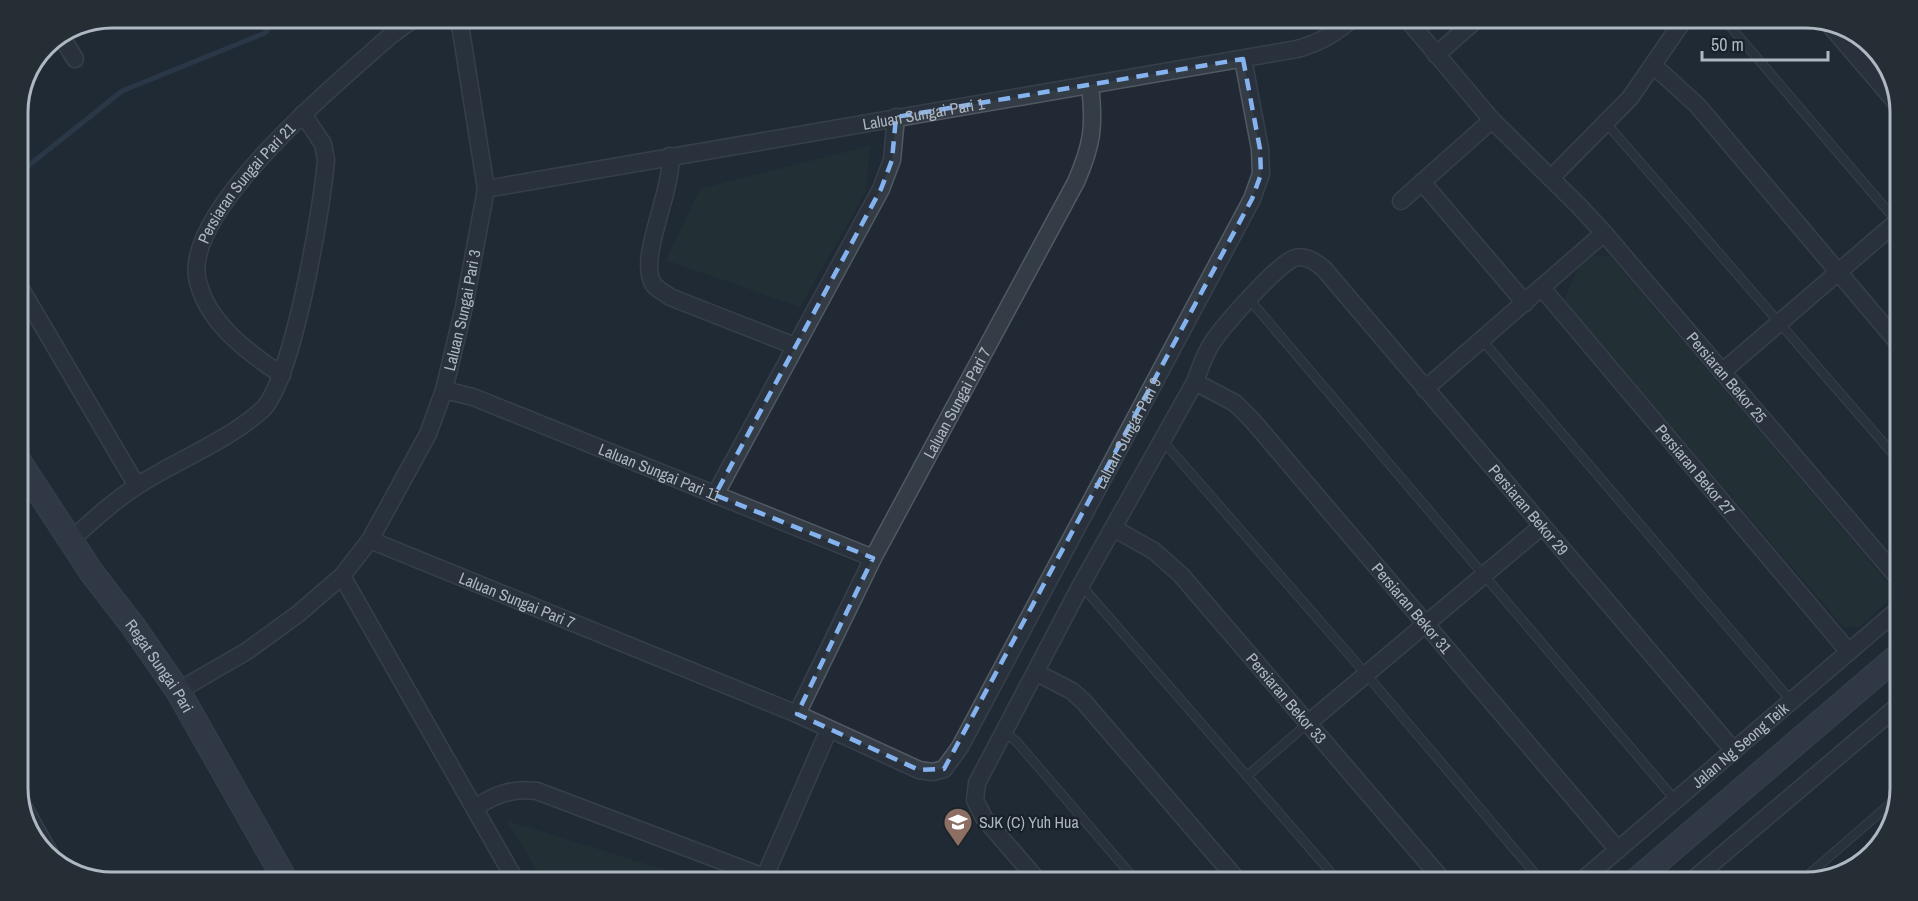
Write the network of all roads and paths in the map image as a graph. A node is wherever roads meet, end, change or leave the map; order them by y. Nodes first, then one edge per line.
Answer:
1 (401, 28) edge
2 (461, 28) edge
3 (1342, 28) edge
4 (1414, 28) edge
5 (1467, 28) edge
6 (1679, 28) edge
7 (1732, 28) edge
8 (1839, 36) edge
9 (66, 43) edge
10 (1436, 55) junction
11 (75, 59) dead end
12 (1244, 59) junction
13 (1654, 66) junction
14 (1090, 86) junction
15 (1887, 92) edge
16 (303, 114) junction
17 (896, 117) junction
18 (1492, 120) junction
19 (1607, 124) junction
20 (670, 156) junction
21 (1551, 178) junction
22 (1422, 182) junction
23 (486, 189) junction
24 (1401, 201) dead end
25 (1889, 211) edge
26 (1889, 230) edge
27 (1604, 234) junction
28 (1837, 272) junction
29 (1542, 288) junction
30 (1249, 299) junction
31 (29, 303) edge
32 (1525, 303) junction
33 (1779, 321) junction
34 (1889, 333) edge
35 (1482, 340) junction
36 (795, 346) junction
37 (1722, 372) junction
38 (282, 375) junction
39 (1195, 382) junction
40 (1425, 389) junction
41 (444, 390) junction
42 (1162, 440) junction
43 (1890, 450) edge
44 (29, 477) edge
45 (137, 486) junction
46 (715, 495) junction
47 (1541, 527) junction
48 (1115, 529) junction
49 (370, 540) junction
50 (70, 541) junction
51 (873, 558) junction
52 (1890, 568) edge
53 (1484, 574) junction
54 (342, 576) junction
55 (1081, 585) junction
56 (1890, 617) edge
57 (1425, 624) junction
58 (1849, 652) junction
59 (1890, 663) edge
60 (1037, 673) junction
61 (1366, 674) junction
62 (178, 691) junction
63 (1792, 702) junction
64 (1890, 713) edge
65 (797, 714) junction
66 (1308, 724) junction
67 (829, 729) junction
68 (1004, 732) junction
69 (1734, 751) junction
70 (919, 770) joint
71 (1247, 776) junction
72 (1676, 801) junction
73 (1888, 806) edge
74 (475, 808) junction
75 (1618, 850) junction
76 (281, 872) edge
77 (511, 872) edge
78 (743, 872) edge
79 (766, 872) edge
80 (1031, 872) edge
81 (1129, 872) edge
82 (1231, 872) edge
83 (1330, 872) edge
84 (1435, 872) edge
85 (1534, 872) edge
86 (1592, 872) edge
87 (1646, 872) edge
88 (1702, 872) edge
89 (1812, 872) edge

1 - 16 street, Persiaran Sungai Pari 21
2 - 23 street, Laluan Sungai Pari 3
3 - 12 street, Laluan Sungai Pari 1
4 - 10 street, Persiaran Bekor 25
5 - 10 street
6 - 13 street
7 - 25 lane
8 - 15 street
9 - 11 street
10 - 18 street, Persiaran Bekor 25
12 - 14 street, Laluan Sungai Pari 1
12 - 70 street, Laluan Sungai Pari 9
13 - 19 street
13 - 28 street
14 - 17 street, Laluan Sungai Pari 1
14 - 51 street, Laluan Sungai Pari 7
16 - 38 street
16 - 38 street, Persiaran Sungai Pari 21
17 - 20 street, Laluan Sungai Pari 1
17 - 36 street
18 - 21 street, Persiaran Bekor 25
18 - 22 street
19 - 21 street
19 - 33 lane
20 - 23 street, Laluan Sungai Pari 1
20 - 36 street
21 - 27 street, Persiaran Bekor 25
22 - 24 street
22 - 32 street
23 - 41 street, Laluan Sungai Pari 3
26 - 28 street
27 - 29 street
27 - 37 street, Persiaran Bekor 25
28 - 33 street
28 - 34 street
29 - 32 street
29 - 58 street, Persiaran Bekor 27
30 - 39 street
30 - 40 street, Persiaran Bekor 29
30 - 53 lane
31 - 45 street
32 - 35 street
33 - 37 street
33 - 43 lane
35 - 40 street
35 - 63 lane
36 - 46 street
37 - 52 street, Persiaran Bekor 25
38 - 45 street
39 - 42 street
39 - 57 street, Persiaran Bekor 31
40 - 47 street, Persiaran Bekor 29
41 - 46 street, Laluan Sungai Pari 11
41 - 49 street, Laluan Sungai Pari 3
42 - 48 street
42 - 61 lane
44 - 50 main road, Regat Sungai Pari
45 - 50 street
46 - 51 street, Laluan Sungai Pari 11
47 - 53 street
47 - 69 street, Persiaran Bekor 29
48 - 55 street
48 - 66 street, Persiaran Bekor 33
49 - 54 street, Laluan Sungai Pari 3
49 - 65 street, Laluan Sungai Pari 7
50 - 62 main road, Regat Sungai Pari
51 - 65 street, Laluan Sungai Pari 7
53 - 57 street
53 - 72 lane
54 - 62 street, Laluan Sungai Pari 3
54 - 74 street
55 - 60 street
55 - 71 lane
56 - 58 street, Jalan Ng Seong Teik
57 - 61 street
57 - 75 street, Persiaran Bekor 31
58 - 63 street, Jalan Ng Seong Teik
59 - 87 main road, Jalan Ng Seong Teik
60 - 68 street
60 - 82 street
61 - 66 street
61 - 85 lane
62 - 76 main road, Regat Sungai Pari
63 - 69 street, Jalan Ng Seong Teik
64 - 88 street
65 - 67 street, Laluan Sungai Pari 7
66 - 71 lane
66 - 84 street, Persiaran Bekor 33
67 - 70 street, Laluan Sungai Pari 7
67 - 79 street
68 - 80 street
68 - 81 lane
69 - 72 street, Jalan Ng Seong Teik
71 - 83 lane
72 - 75 street, Jalan Ng Seong Teik
73 - 89 lane
74 - 77 street
74 - 78 street
75 - 86 street, Jalan Ng Seong Teik

